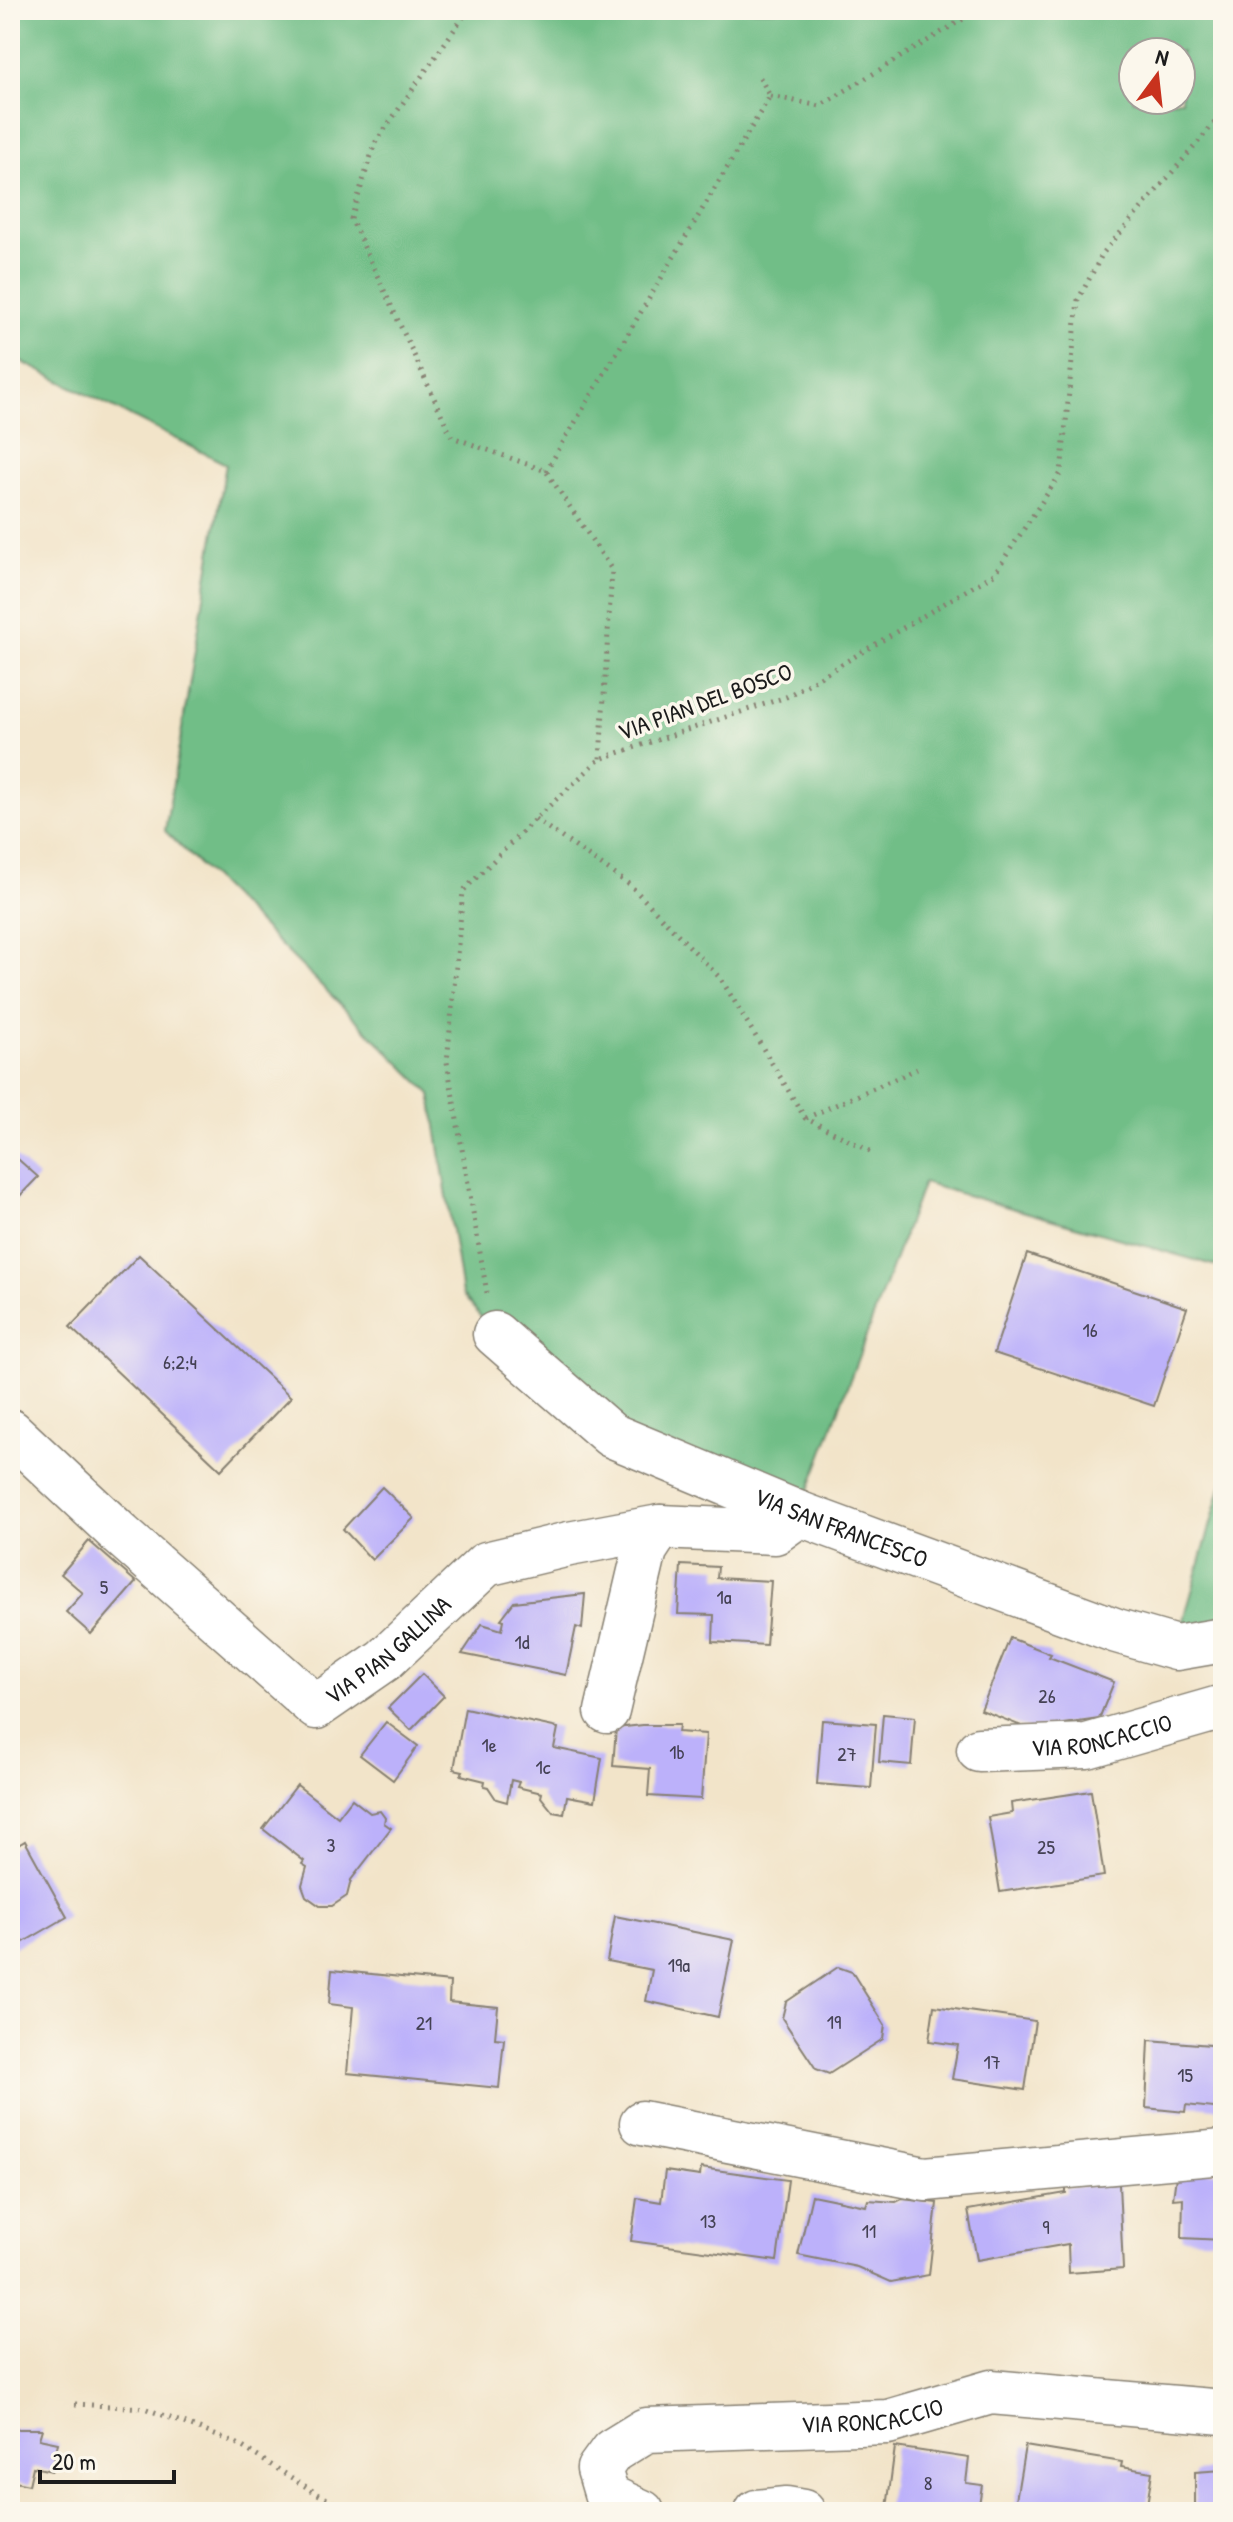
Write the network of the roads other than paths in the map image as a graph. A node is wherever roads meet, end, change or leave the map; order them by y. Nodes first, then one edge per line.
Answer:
1 (495, 1334) road end
2 (11, 1433) edge
3 (800, 1514) junction
4 (660, 1527) junction
5 (1223, 1640) edge
6 (1223, 1707) edge
7 (607, 1711) dead end
8 (979, 1750) dead end
9 (642, 2123) dead end
10 (1223, 2152) edge
11 (1223, 2412) edge
12 (642, 2512) edge
13 (757, 2512) edge
14 (803, 2512) edge

1 - 3 street, VIA SAN FRANCESCO
2 - 4 street, VIA PIAN GALLINA
3 - 4 street, VIA PIAN GALLINA
3 - 5 street, VIA SAN FRANCESCO
4 - 7 street
6 - 8 street, VIA RONCACCIO
9 - 10 street
11 - 12 street, VIA RONCACCIO
13 - 14 street

